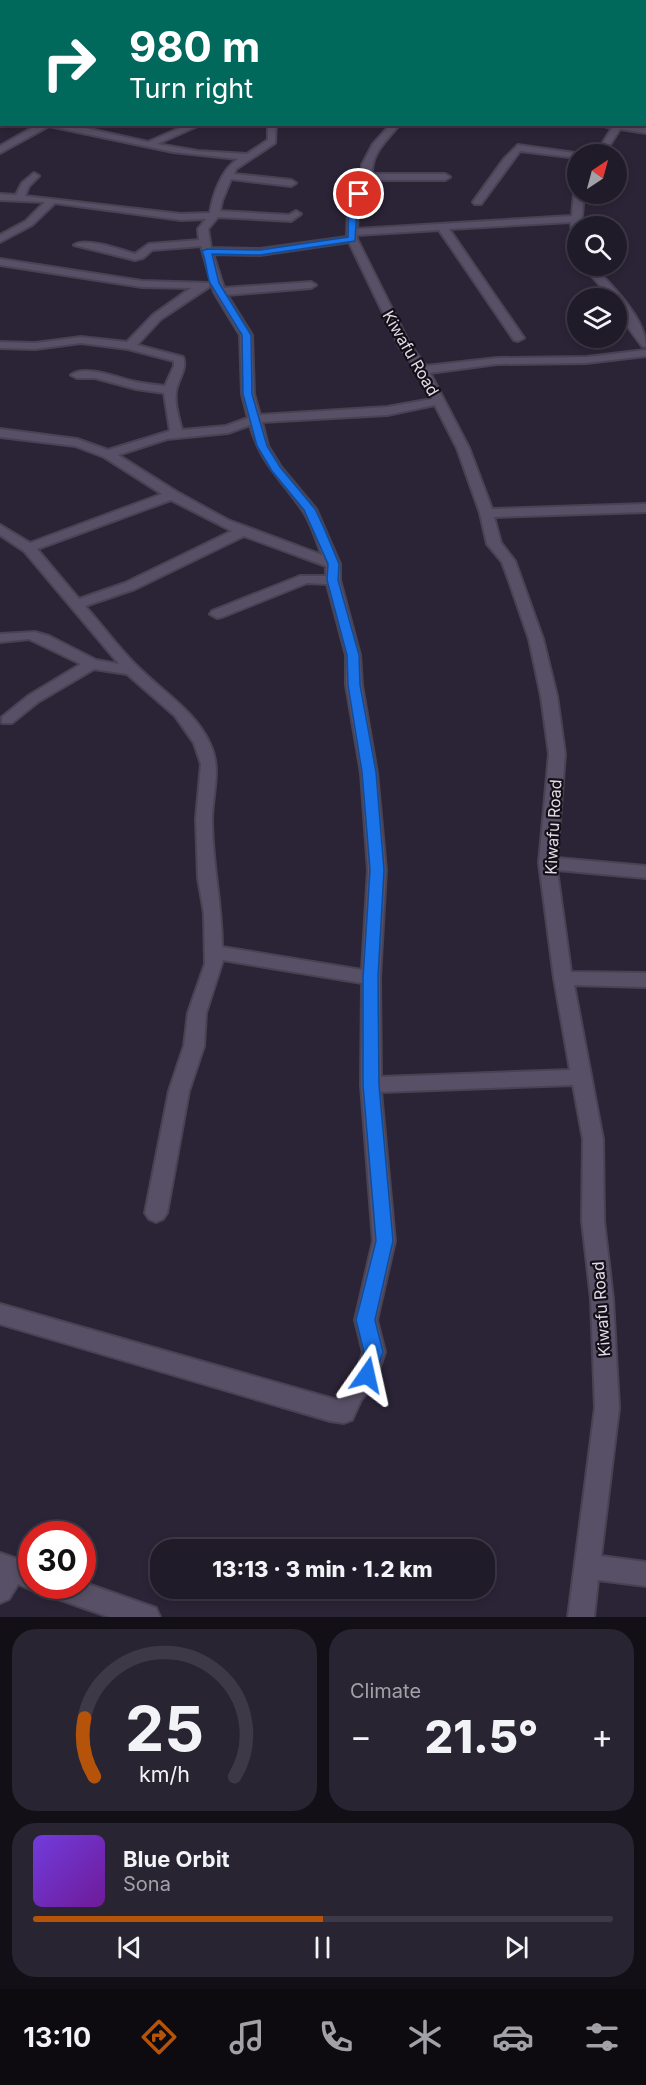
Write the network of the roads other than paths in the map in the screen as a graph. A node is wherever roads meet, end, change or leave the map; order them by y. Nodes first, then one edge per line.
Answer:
1 (42, 126) edge
2 (61, 126) edge
3 (193, 126) edge
4 (272, 126) edge
5 (394, 126) edge
6 (618, 126) joint
7 (646, 130) edge
8 (148, 144) junction
9 (606, 144) edge
10 (0, 150) edge
11 (567, 155) edge
12 (248, 157) junction
13 (34, 176) dead end
14 (228, 176) junction
15 (367, 177) junction
16 (445, 177) dead end
17 (291, 183) dead end
18 (0, 197) edge
19 (19, 198) junction
20 (53, 200) junction
21 (478, 202) dead end
22 (296, 214) dead end
23 (214, 215) junction
24 (567, 220) edge
25 (442, 227) junction
26 (352, 236) junction
27 (0, 239) edge
28 (79, 245) dead end
29 (205, 247) junction
30 (0, 262) edge
31 (597, 276) edge
32 (202, 285) junction
33 (311, 285) dead end
34 (217, 288) junction
35 (518, 338) dead end
36 (646, 344) edge
37 (0, 345) edge
38 (130, 346) junction
39 (646, 354) edge
40 (423, 370) junction
41 (77, 375) dead end
42 (171, 390) junction
43 (439, 401) junction
44 (256, 419) junction
45 (0, 433) edge
46 (177, 434) junction
47 (108, 454) junction
48 (172, 495) junction
49 (646, 508) edge
50 (487, 513) junction
51 (0, 529) edge
52 (243, 531) junction
53 (29, 548) junction
54 (333, 572) junction
55 (77, 604) junction
56 (217, 614) dead end
57 (0, 638) edge
58 (92, 664) junction
59 (132, 670) junction
60 (7, 720) dead end
61 (548, 863) junction
62 (646, 872) edge
63 (213, 952) junction
64 (371, 978) junction
65 (562, 978) junction
66 (646, 980) edge
67 (580, 1077) junction
68 (371, 1085) junction
69 (156, 1213) dead end
70 (0, 1314) edge
71 (586, 1566) junction
72 (646, 1574) edge
73 (94, 1599) edge
74 (147, 1617) edge
75 (581, 1617) edge

1 - 10 street
2 - 8 street
3 - 8 street
4 - 12 street
5 - 15 street
6 - 7 street
6 - 9 street
8 - 12 street
11 - 21 street
12 - 14 street
13 - 19 street
14 - 17 street
14 - 23 street
15 - 16 street
15 - 26 street
18 - 19 street
19 - 20 street
20 - 23 street
20 - 27 street
22 - 23 street
23 - 29 street
24 - 25 street
25 - 26 street
25 - 35 street
26 - 29 street
26 - 40 street, Kiwafu Road
28 - 29 street
29 - 34 street
30 - 32 street
31 - 36 street
32 - 34 street
32 - 38 street
33 - 34 street
34 - 44 street
37 - 38 street
38 - 42 street
39 - 40 street
40 - 43 street, Kiwafu Road
41 - 42 street
42 - 46 street
43 - 44 street
43 - 50 street, Kiwafu Road
44 - 46 street
44 - 54 street
45 - 47 street
46 - 47 street
47 - 48 street
48 - 52 street
48 - 53 street
49 - 50 street
50 - 61 street, Kiwafu Road
51 - 53 street
52 - 54 street
52 - 55 street
53 - 55 street
54 - 56 street
54 - 64 street
55 - 59 street
57 - 58 street
58 - 59 street
58 - 60 street
59 - 63 street
61 - 62 street
61 - 65 street, Kiwafu Road
63 - 64 street
63 - 69 street
64 - 68 street
65 - 66 street
65 - 67 street, Kiwafu Road
67 - 68 street
67 - 71 street, Kiwafu Road
68 - 70 street
71 - 72 street
71 - 75 street, Kiwafu Road
73 - 74 street

